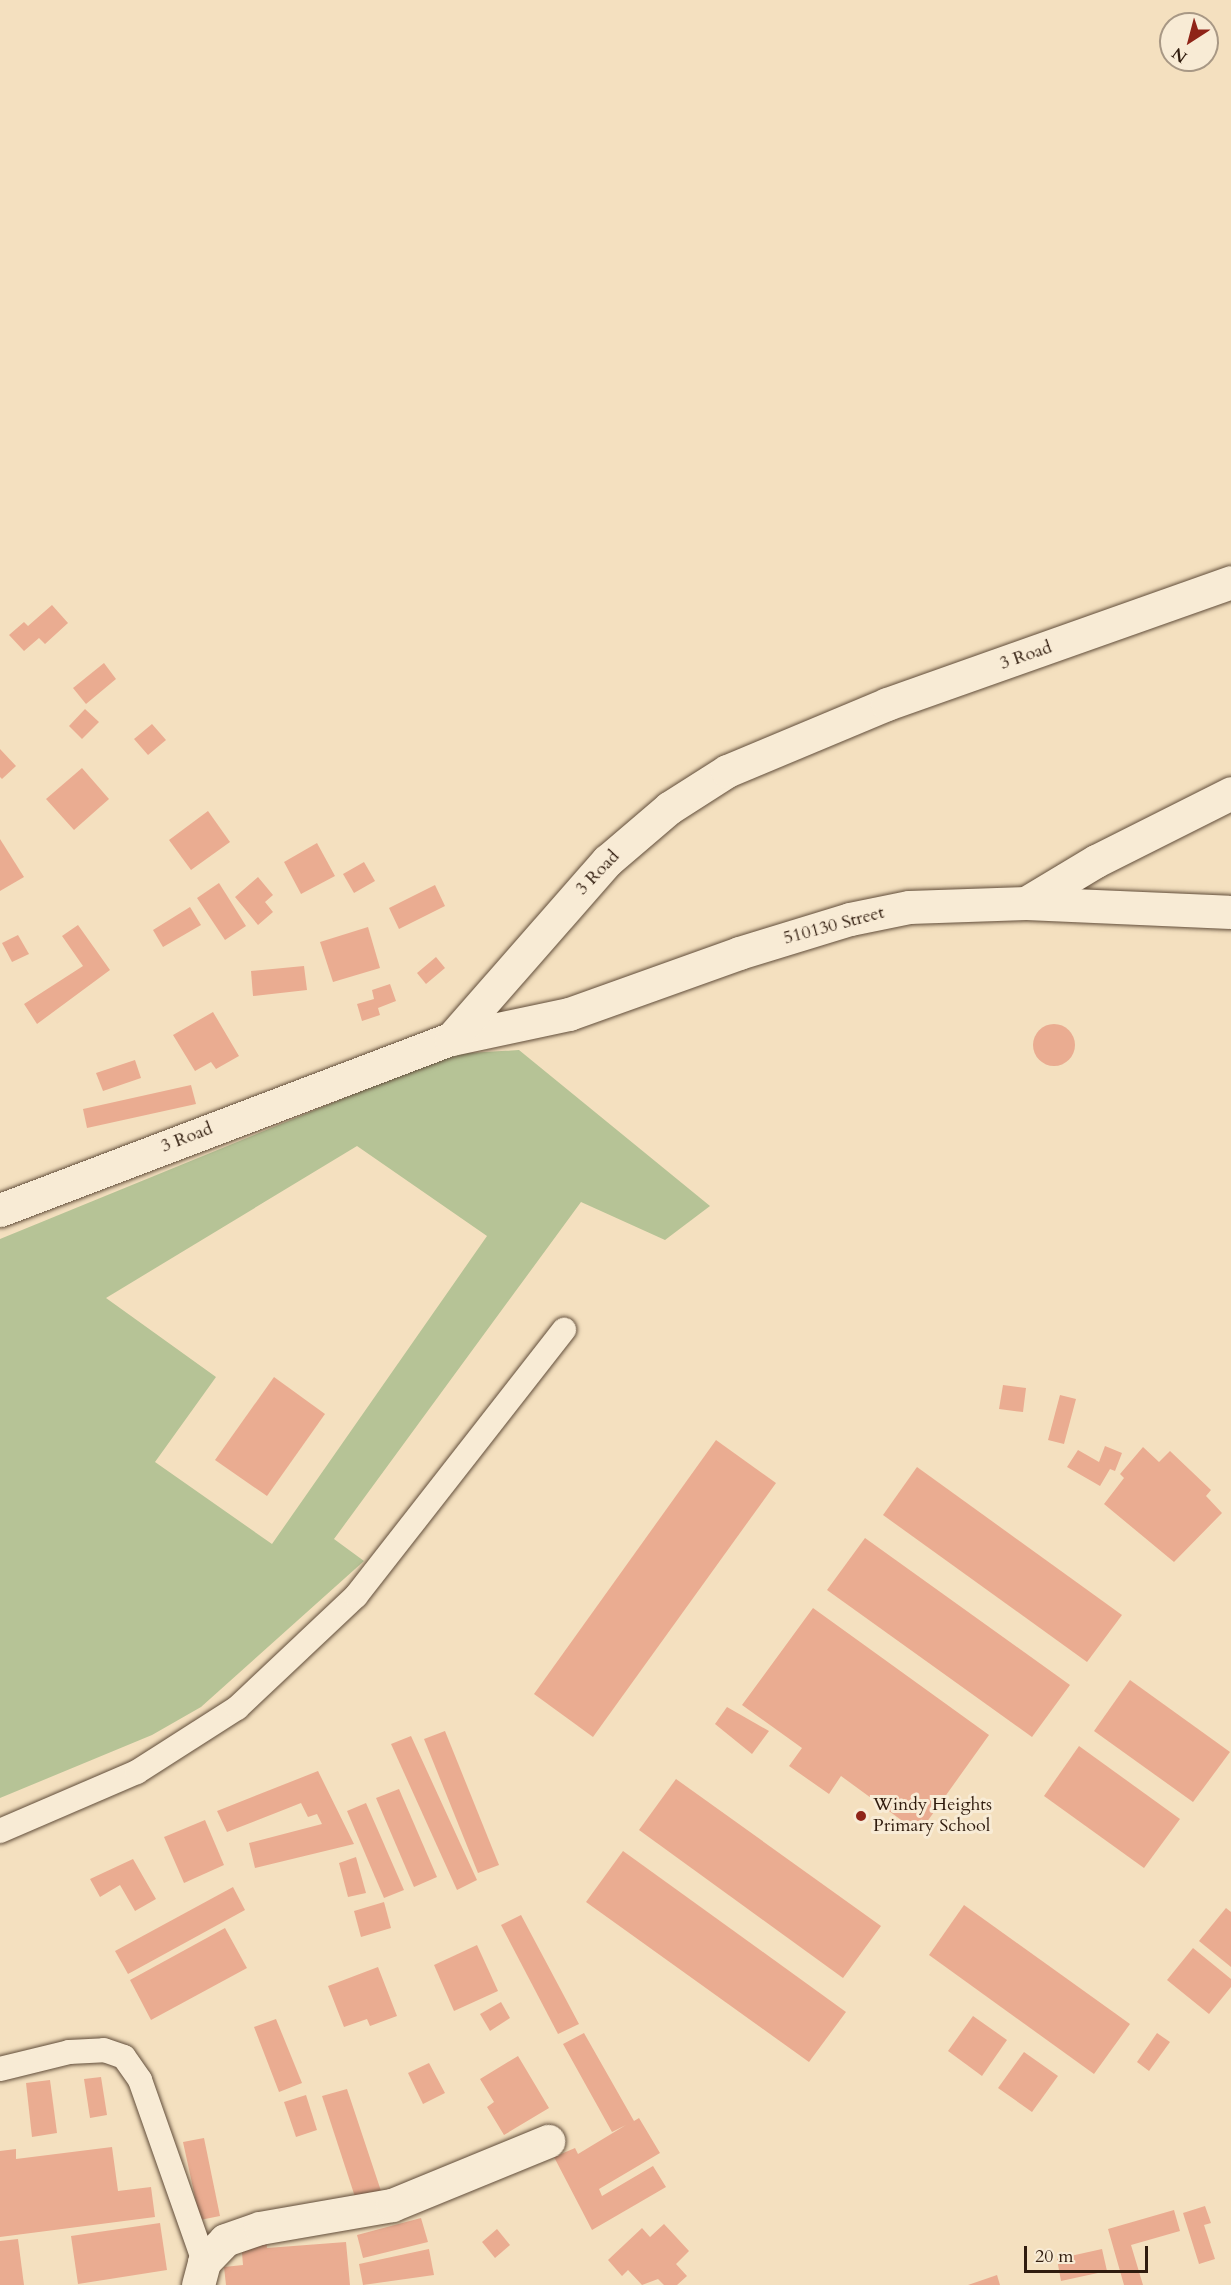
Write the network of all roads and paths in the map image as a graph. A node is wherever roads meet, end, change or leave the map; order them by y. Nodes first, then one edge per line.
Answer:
1 (1231, 582) edge
2 (1231, 793) edge
3 (1026, 903) junction
4 (1231, 912) edge
5 (451, 1039) junction
6 (0, 1210) edge
7 (564, 1330) dead end
8 (0, 1831) edge
9 (0, 2069) edge
10 (548, 2141) dead end
11 (201, 2274) edge

1 - 5 street, 3 Road
2 - 3 street
3 - 4 street, 510130 Street
3 - 5 street, 510130 Street
5 - 6 street, 3 Road
7 - 8 lane
9 - 11 lane
10 - 11 street

